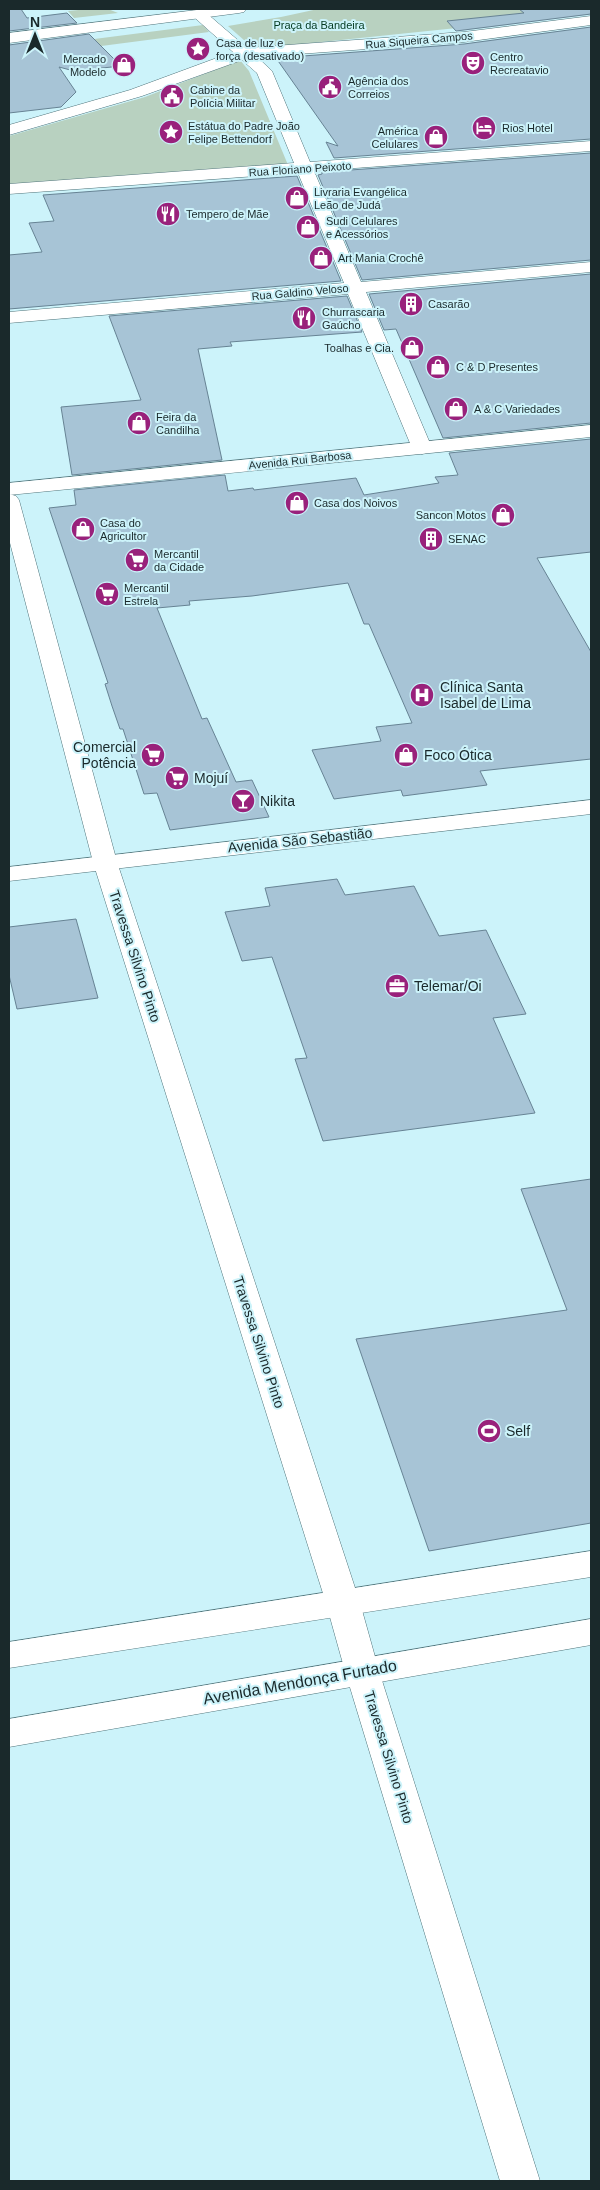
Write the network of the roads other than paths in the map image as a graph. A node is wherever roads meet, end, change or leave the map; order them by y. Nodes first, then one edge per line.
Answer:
1 (239, 9) edge
2 (199, 14) junction
3 (591, 20) edge
4 (9, 38) edge
5 (245, 53) junction
6 (9, 130) edge
7 (591, 146) edge
8 (306, 168) junction
9 (9, 189) edge
10 (591, 267) edge
11 (355, 287) junction
12 (9, 318) edge
13 (591, 431) edge
14 (422, 448) junction
15 (9, 489) edge
16 (9, 500) edge
17 (591, 807) edge
18 (105, 862) junction
19 (9, 874) edge
20 (591, 1564) edge
21 (344, 1603) junction
22 (591, 1632) edge
23 (9, 1655) edge
24 (362, 1670) junction
25 (9, 1733) edge
26 (520, 2181) edge

1 - 2 street
2 - 4 street
2 - 5 street
3 - 5 street, Rua Siqueira Campos
5 - 6 street, Rua Siqueira Campos
5 - 8 street
7 - 8 street, Rua Floriano Peixoto
8 - 9 street, Rua Floriano Peixoto
8 - 11 street
10 - 11 street, Rua Galdino Veloso
11 - 12 street, Rua Galdino Veloso
11 - 14 street
13 - 14 street, Avenida Rui Barbosa
14 - 15 street, Avenida Rui Barbosa
16 - 18 street, Travessa Silvino Pinto
17 - 18 street, Avenida São Sebastião
18 - 19 street, Avenida São Sebastião
18 - 21 street, Travessa Silvino Pinto
20 - 21 street
21 - 23 street
21 - 24 street, Travessa Silvino Pinto
22 - 24 street, Avenida Mendonça Furtado
24 - 25 street, Avenida Mendonça Furtado
24 - 26 street, Travessa Silvino Pinto

